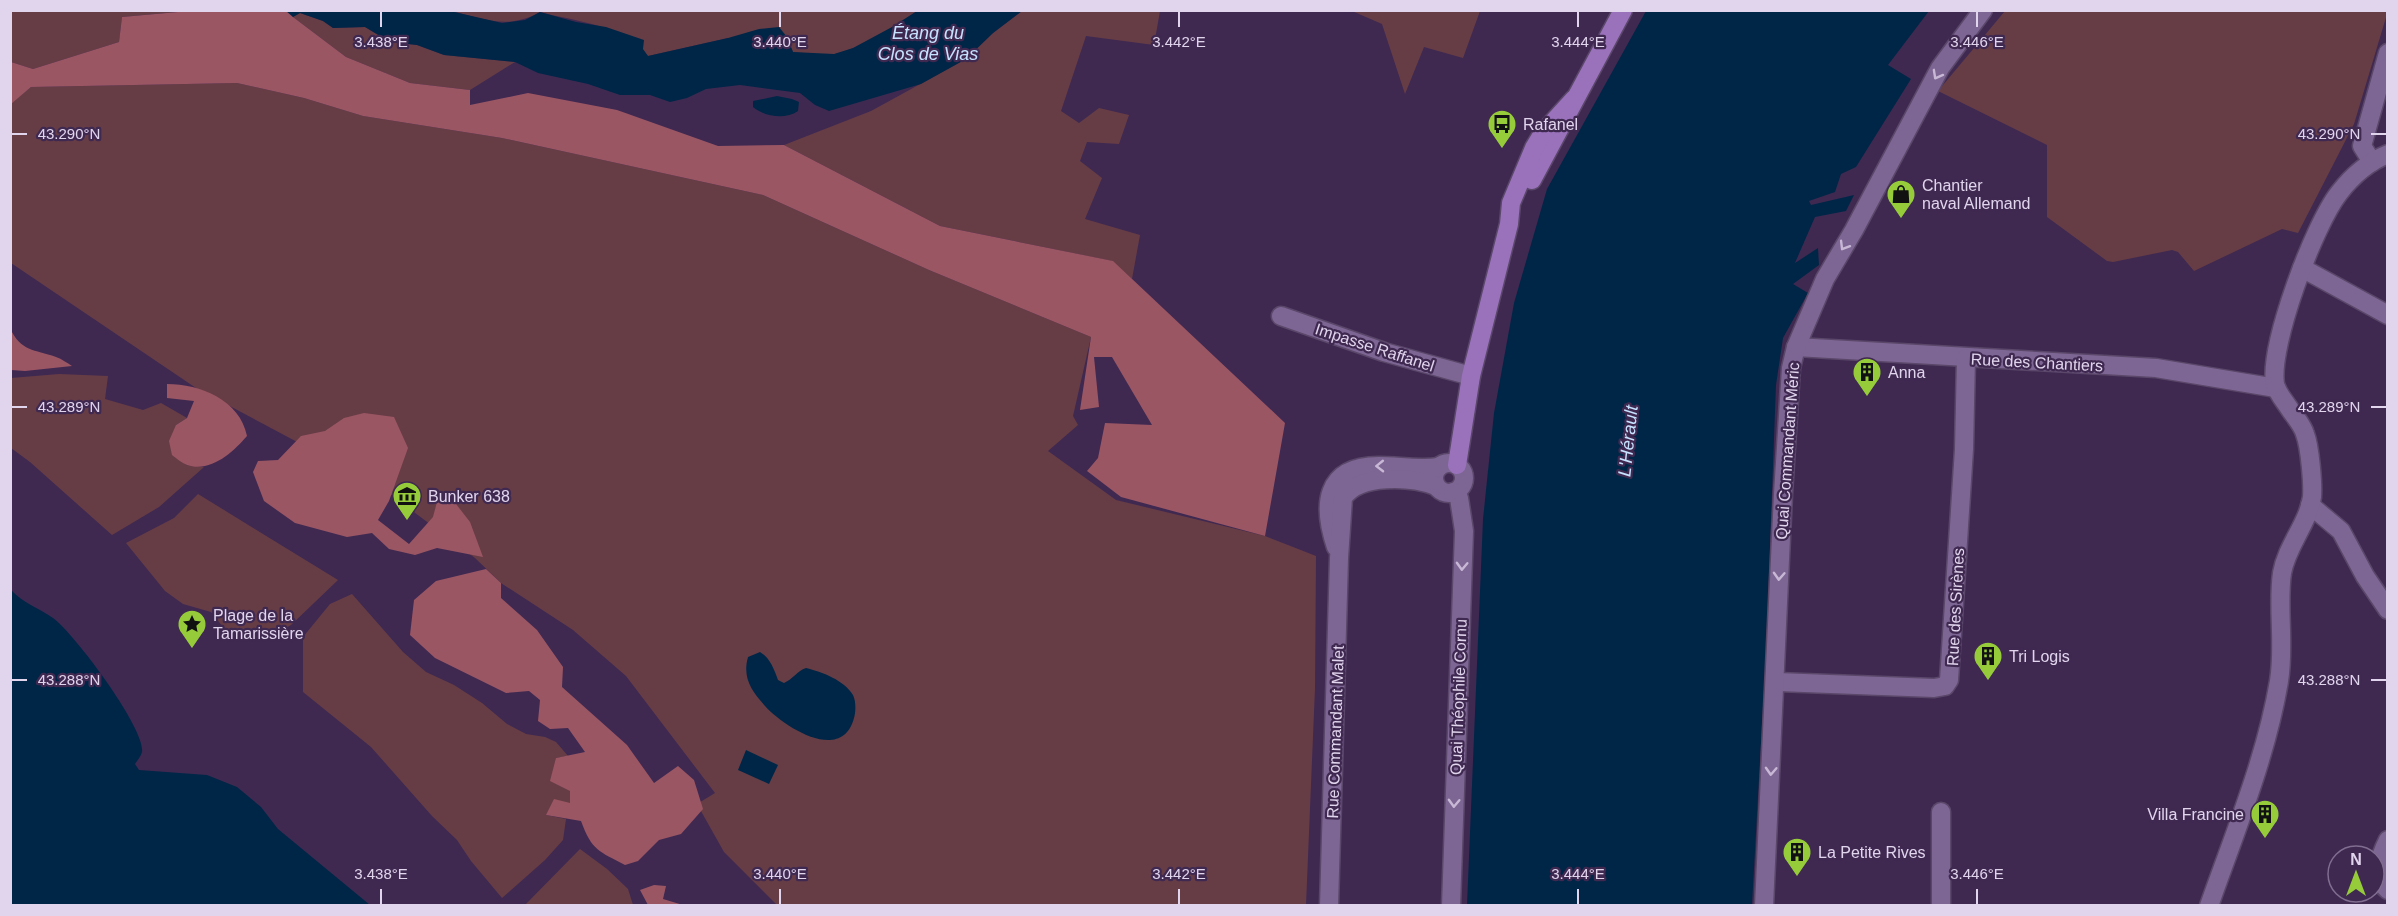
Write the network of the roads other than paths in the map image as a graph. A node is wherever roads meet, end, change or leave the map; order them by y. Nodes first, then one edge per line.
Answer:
1 (1623, 10) edge
2 (1983, 10) edge
3 (2388, 53) edge
4 (2380, 158) edge
5 (2301, 268) junction
6 (2388, 315) edge
7 (1281, 316) dead end
8 (1796, 346) junction
9 (1966, 358) junction
10 (1471, 375) junction
11 (2276, 387) junction
12 (1457, 465) junction
13 (1439, 467) junction
14 (1445, 489) junction
15 (2310, 505) junction
16 (1339, 558) junction
17 (2388, 610) edge
18 (1776, 682) junction
19 (1941, 812) dead end
20 (2388, 840) edge
21 (2388, 890) edge
22 (1329, 906) edge
23 (1451, 906) edge
24 (1764, 906) edge
25 (1941, 906) edge
26 (2209, 906) edge

1 - 10 main road
2 -> 8 street, Quai Commandant Méric
3 - 4 street
4 - 5 street
5 - 6 street
5 - 11 street
7 - 10 street, Impasse Raffanel
8 - 9 street, Rue des Chantiers
8 -> 18 street, Quai Commandant Méric
9 - 11 street, Rue des Chantiers
9 - 18 street, Rue des Sirènes
10 - 12 main road
11 - 15 street
12 - 13 street
12 - 14 street
13 - 14 street
13 -> 16 street, Rue Commandant Malet
14 - 16 street, Rue Commandant Malet
14 -> 23 street, Quai Théophile Cornu
15 - 17 street
15 - 26 street
16 - 22 street, Rue Commandant Malet
18 -> 24 street, Quai Commandant Méric
19 - 25 street
20 - 21 street

